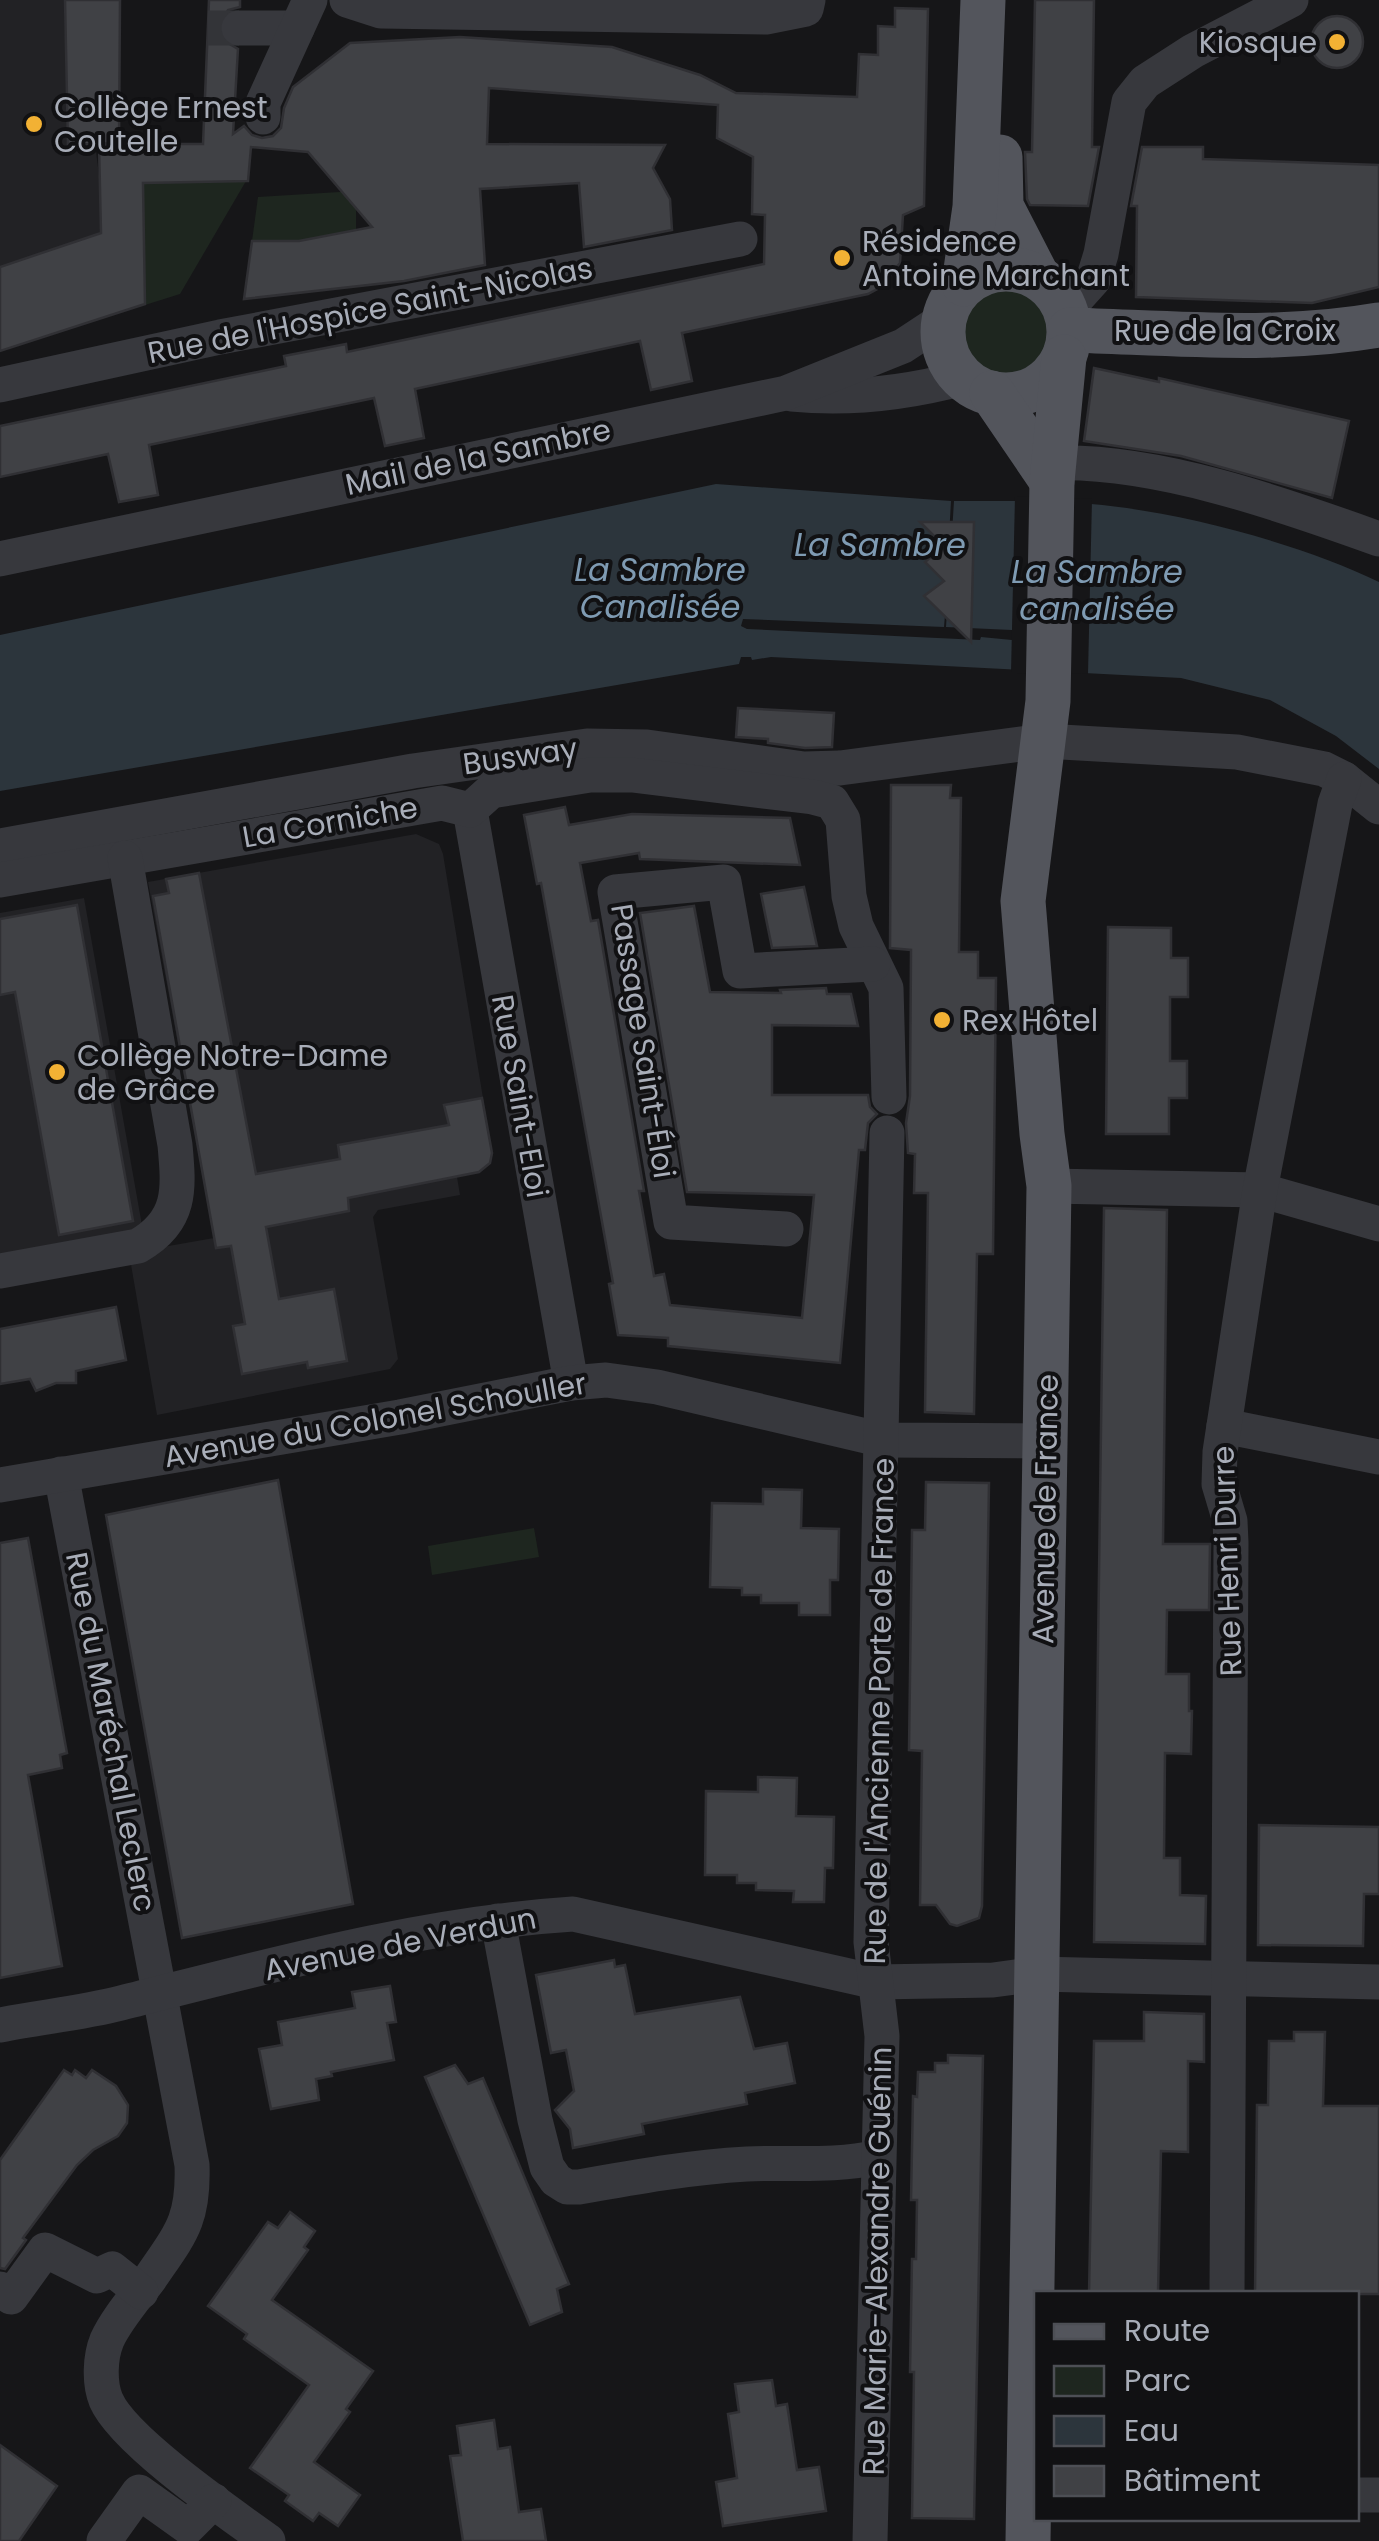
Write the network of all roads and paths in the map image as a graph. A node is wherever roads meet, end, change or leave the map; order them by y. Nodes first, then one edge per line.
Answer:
1 (347, 0) edge
2 (983, 0) edge
3 (994, 0) edge
4 (1291, 0) edge
5 (807, 4) edge
6 (304, 14) edge
7 (239, 28) tunnel mouth
8 (263, 116) dead end
9 (740, 239) dead end
10 (1037, 276) junction
11 (954, 302) junction
12 (1379, 324) edge
13 (1067, 332) junction
14 (0, 385) edge
15 (978, 386) junction
16 (786, 393) junction
17 (1053, 478) junction
18 (1379, 540) edge
19 (0, 559) edge
20 (1044, 741) junction
21 (1344, 780) junction
22 (1379, 807) edge
23 (470, 810) junction
24 (0, 846) edge
25 (125, 858) junction
26 (0, 880) edge
27 (873, 964) junction
28 (888, 1097) dead end
29 (887, 1133) dead end
30 (1049, 1186) junction
31 (1260, 1190) junction
32 (1379, 1224) edge
33 (786, 1229) dead end
34 (0, 1272) edge
35 (571, 1382) junction
36 (1224, 1426) junction
37 (882, 1440) junction
38 (1046, 1441) junction
39 (1379, 1457) edge
40 (60, 1474) junction
41 (0, 1485) edge
42 (498, 1921) junction
43 (1037, 1974) junction
44 (1228, 1978) junction
45 (876, 1982) junction
46 (1379, 1982) edge
47 (160, 1992) junction
48 (0, 2025) edge
49 (878, 2157) junction
50 (0, 2290) edge
51 (1227, 2291) edge
52 (140, 2292) junction
53 (214, 2501) junction
54 (104, 2541) edge
55 (268, 2541) edge
56 (870, 2541) edge
57 (1028, 2541) edge

1 - 5 street
2 - 11 main road
3 - 10 main road
4 - 13 street
6 - 7 street
6 - 8 street
9 - 14 street, Rue de l'Hospice Saint-Nicolas
10 - 11 main road
10 - 13 main road
11 - 15 main road
11 - 16 street, Mail de la Sambre
12 - 13 main road, Rue de la Croix
13 - 15 main road
13 - 17 main road, Avenue de France
15 - 16 street
15 - 17 main road
16 - 19 street, Mail de la Sambre
17 - 18 street
17 - 20 main road, Avenue de France
20 - 21 street, Busway
20 - 24 street, Busway
20 - 30 main road, Avenue de France
21 - 22 street, Busway
21 - 31 street, Rue Henri Durre
23 - 25 street, La Corniche
23 - 27 street
23 - 35 street, Rue Saint-Eloi
25 - 26 street, La Corniche
25 - 34 street
27 - 28 street
27 - 33 street, Passage Saint-Éloi
29 - 37 street, Rue de l'Ancienne Porte de France
30 - 31 street
30 - 38 main road, Avenue de France
31 - 32 street
31 - 36 street, Rue Henri Durre
35 - 37 street, Avenue du Colonel Schouller
35 - 40 street, Avenue du Colonel Schouller
36 - 39 street
36 - 44 street, Rue Henri Durre
37 - 38 street, Avenue du Colonel Schouller
37 - 45 street, Rue de l'Ancienne Porte de France
38 - 43 main road, Avenue de France
40 - 41 street, Avenue du Colonel Schouller
40 - 47 street, Rue du Maréchal Leclerc
42 - 45 street, Avenue de Verdun
42 - 47 street, Avenue de Verdun
42 - 49 street
43 - 44 street, Avenue de Verdun
43 - 45 street, Avenue de Verdun
43 - 57 main road, Avenue de France
44 - 46 street, Avenue de Verdun
44 - 51 street, Rue Henri Durre
45 - 49 street, Rue Marie-Alexandre Guénin
47 - 48 street, Avenue de Verdun
47 - 52 street, Rue du Maréchal Leclerc
49 - 56 street, Rue Marie-Alexandre Guénin
50 - 52 street
52 - 53 street, Rue du Maréchal Leclerc
53 - 54 street
53 - 55 street, Rue du Maréchal Leclerc

